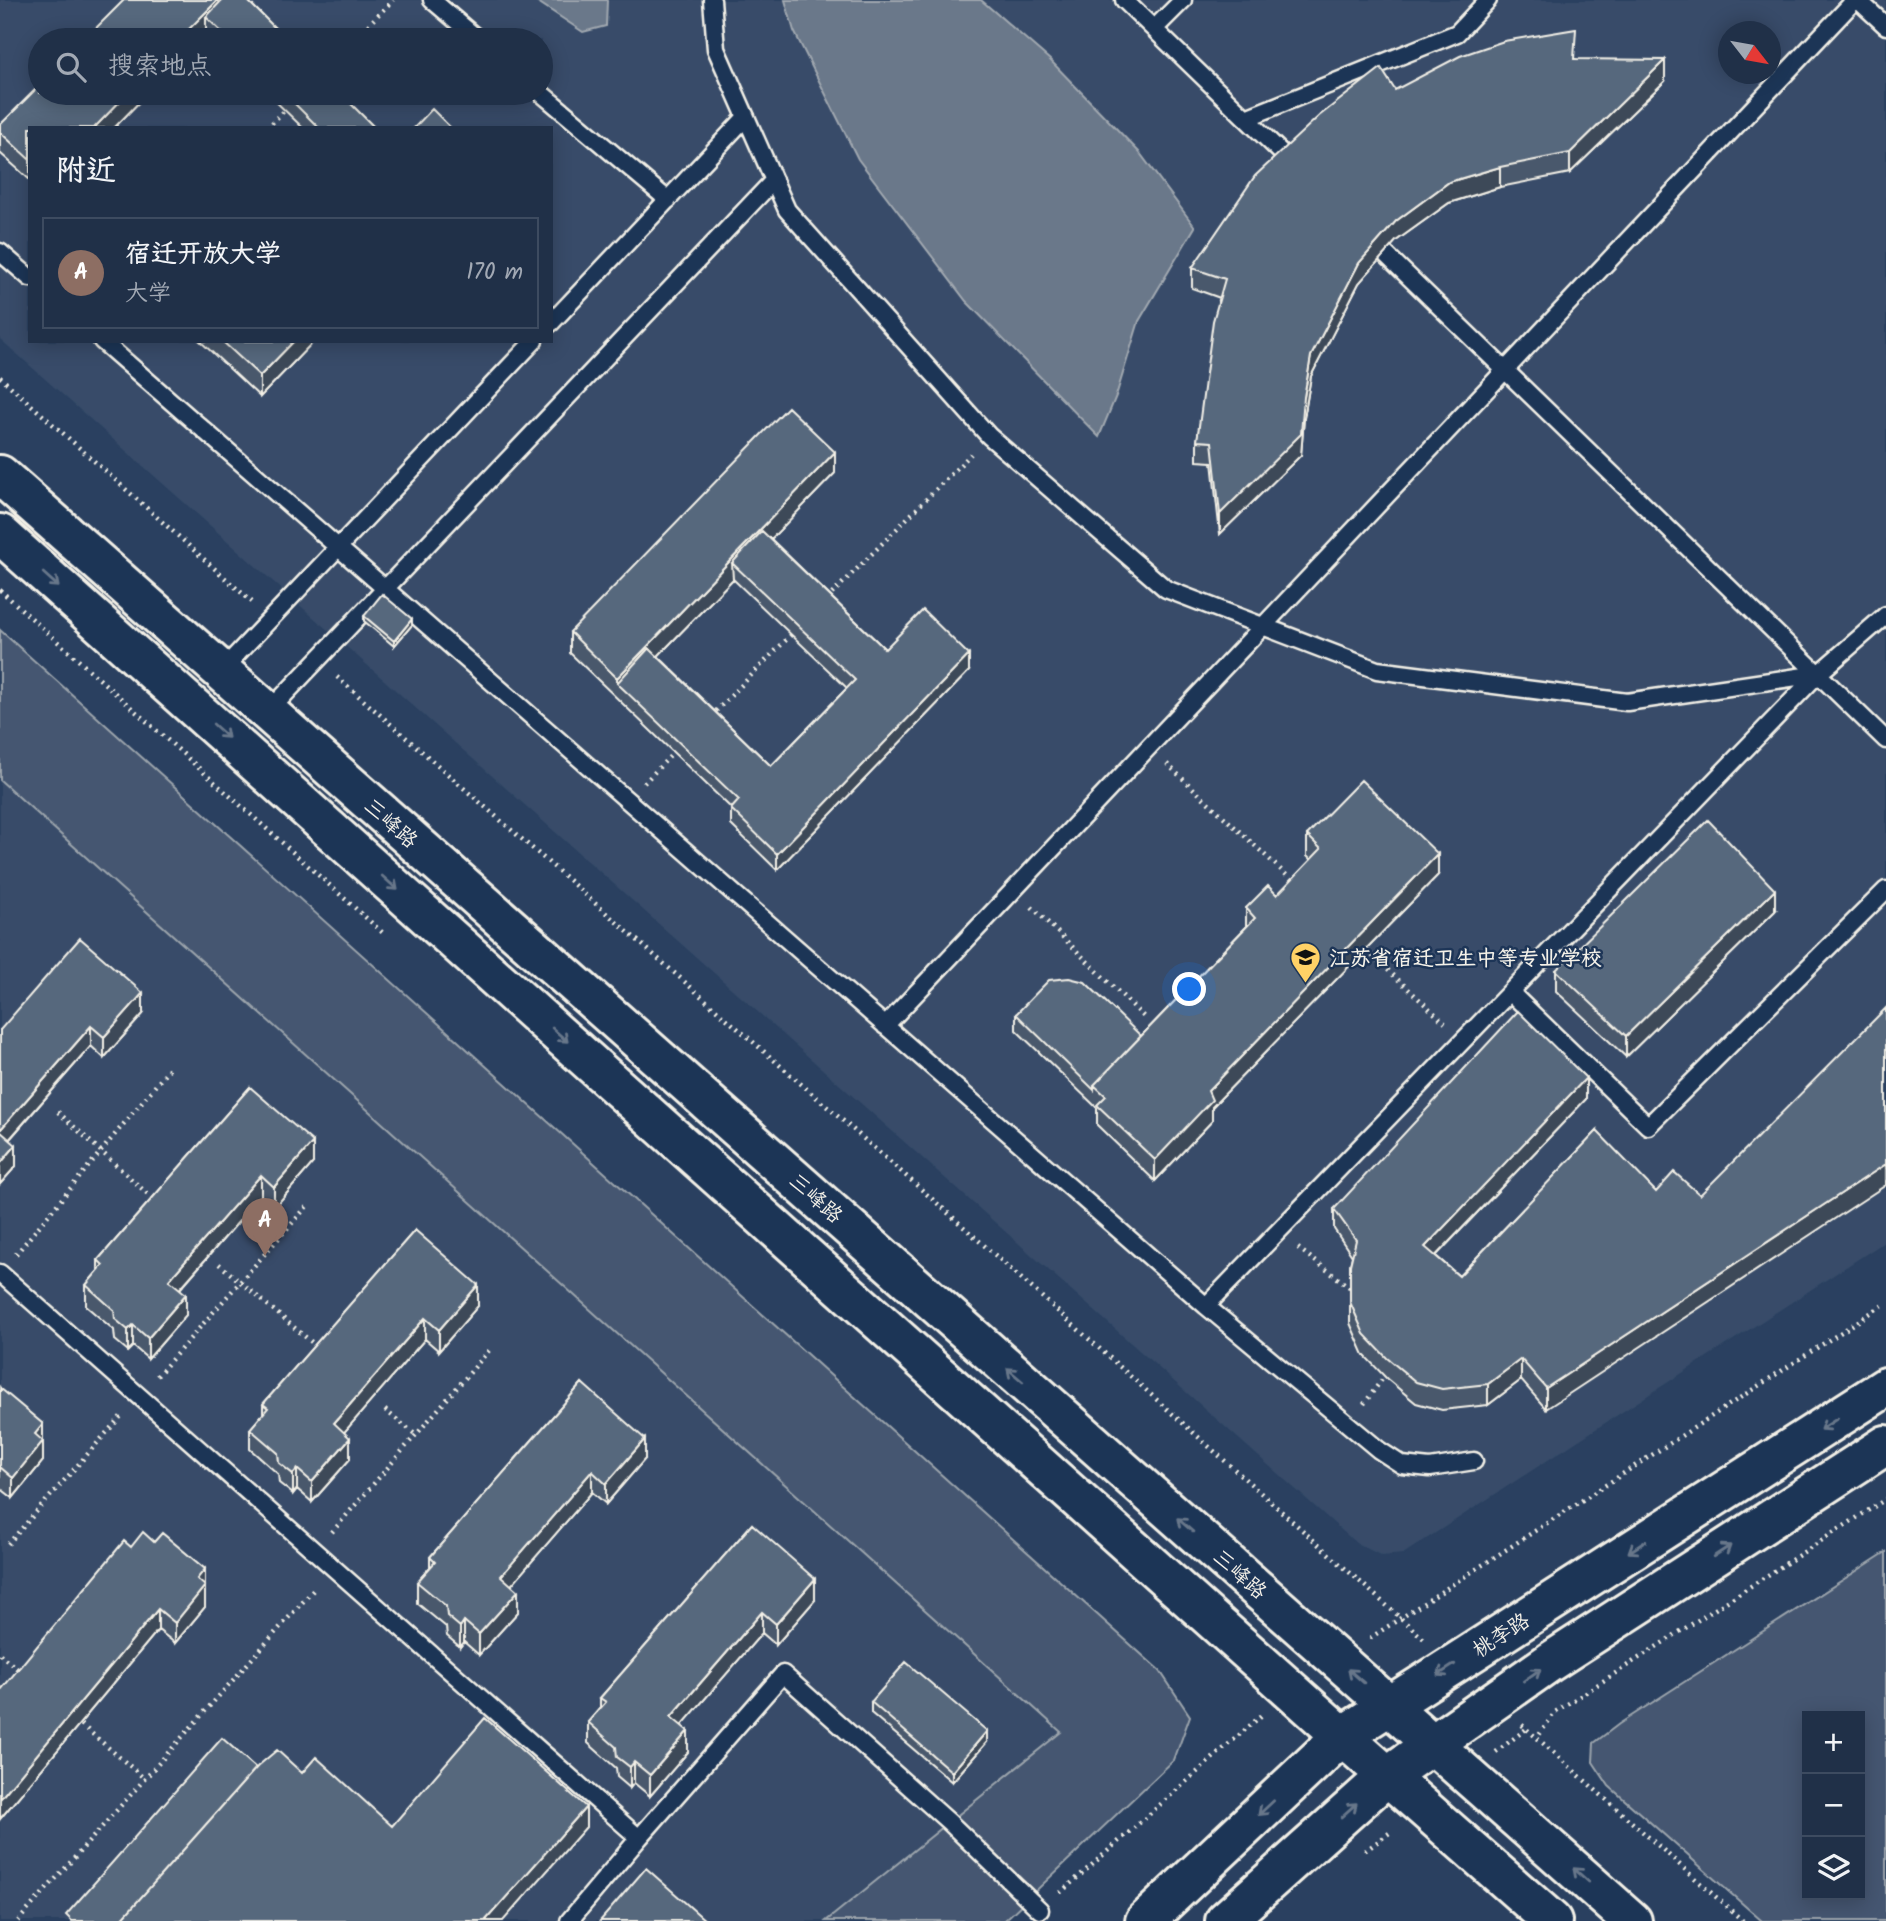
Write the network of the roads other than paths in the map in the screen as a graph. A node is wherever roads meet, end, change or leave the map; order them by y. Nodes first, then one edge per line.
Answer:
1 (432, 0) edge
2 (712, 0) edge
3 (1124, 0) edge
4 (1183, 0) edge
5 (1488, 0) edge
6 (1856, 0) edge
7 (1886, 26) edge
8 (465, 28) edge
9 (1154, 29) junction
10 (553, 103) edge
11 (746, 117) junction
12 (1246, 118) junction
13 (1306, 176) edge
14 (774, 180) junction
15 (668, 200) junction
16 (1355, 225) edge
17 (0, 252) edge
18 (28, 276) edge
19 (553, 321) edge
20 (104, 343) edge
21 (532, 343) edge
22 (1505, 370) junction
23 (0, 475) edge
24 (0, 534) edge
25 (338, 547) junction
26 (385, 589) junction
27 (1886, 615) edge
28 (1263, 626) junction
29 (220, 672) junction
30 (1818, 674) junction
31 (267, 713) junction
32 (1886, 740) edge
33 (1886, 890) edge
34 (1510, 992) junction
35 (885, 1026) junction
36 (0, 1273) edge
37 (1206, 1306) junction
38 (1886, 1387) edge
39 (1886, 1446) edge
40 (1474, 1461) dead end
41 (1390, 1706) junction
42 (1342, 1736) junction
43 (1433, 1744) junction
44 (1387, 1776) junction
45 (639, 1838) junction
46 (1040, 1910) road end
47 (569, 1921) edge
48 (1145, 1921) edge
49 (1225, 1921) edge
50 (1552, 1921) edge
51 (1632, 1921) edge

1 - 8 lane
2 - 11 lane
3 - 9 lane
4 - 9 lane
5 - 12 lane
6 - 7 lane
6 - 22 lane
9 - 12 lane
10 - 15 lane
11 - 14 lane
11 - 15 lane
12 - 13 lane
14 - 26 lane
14 - 28 lane
15 - 19 lane
16 - 22 lane
17 - 18 lane
20 - 25 lane
21 - 25 lane
22 - 28 lane
22 - 30 lane
23 - 29 main road, 三峰路
24 -> 42 main road
25 - 26 lane
25 - 29 lane
26 - 31 lane
26 - 35 lane
27 - 30 lane
28 - 30 lane
28 - 35 lane
29 - 31 main road, 三峰路
30 - 32 lane
30 - 34 lane
41 -> 31 main road, 三峰路
33 - 34 lane
34 - 37 lane
35 - 37 lane
36 - 45 lane
37 - 40 lane
38 -> 41 main road, 桃李路
43 -> 39 main road
41 - 42 main road, 桃李路
41 - 43 main road, 三峰路
42 - 44 main road
42 -> 48 main road, 桃李路
43 - 44 main road
51 -> 43 main road, 三峰路
49 -> 44 main road
44 - 50 main road
45 - 46 lane
45 - 47 lane

